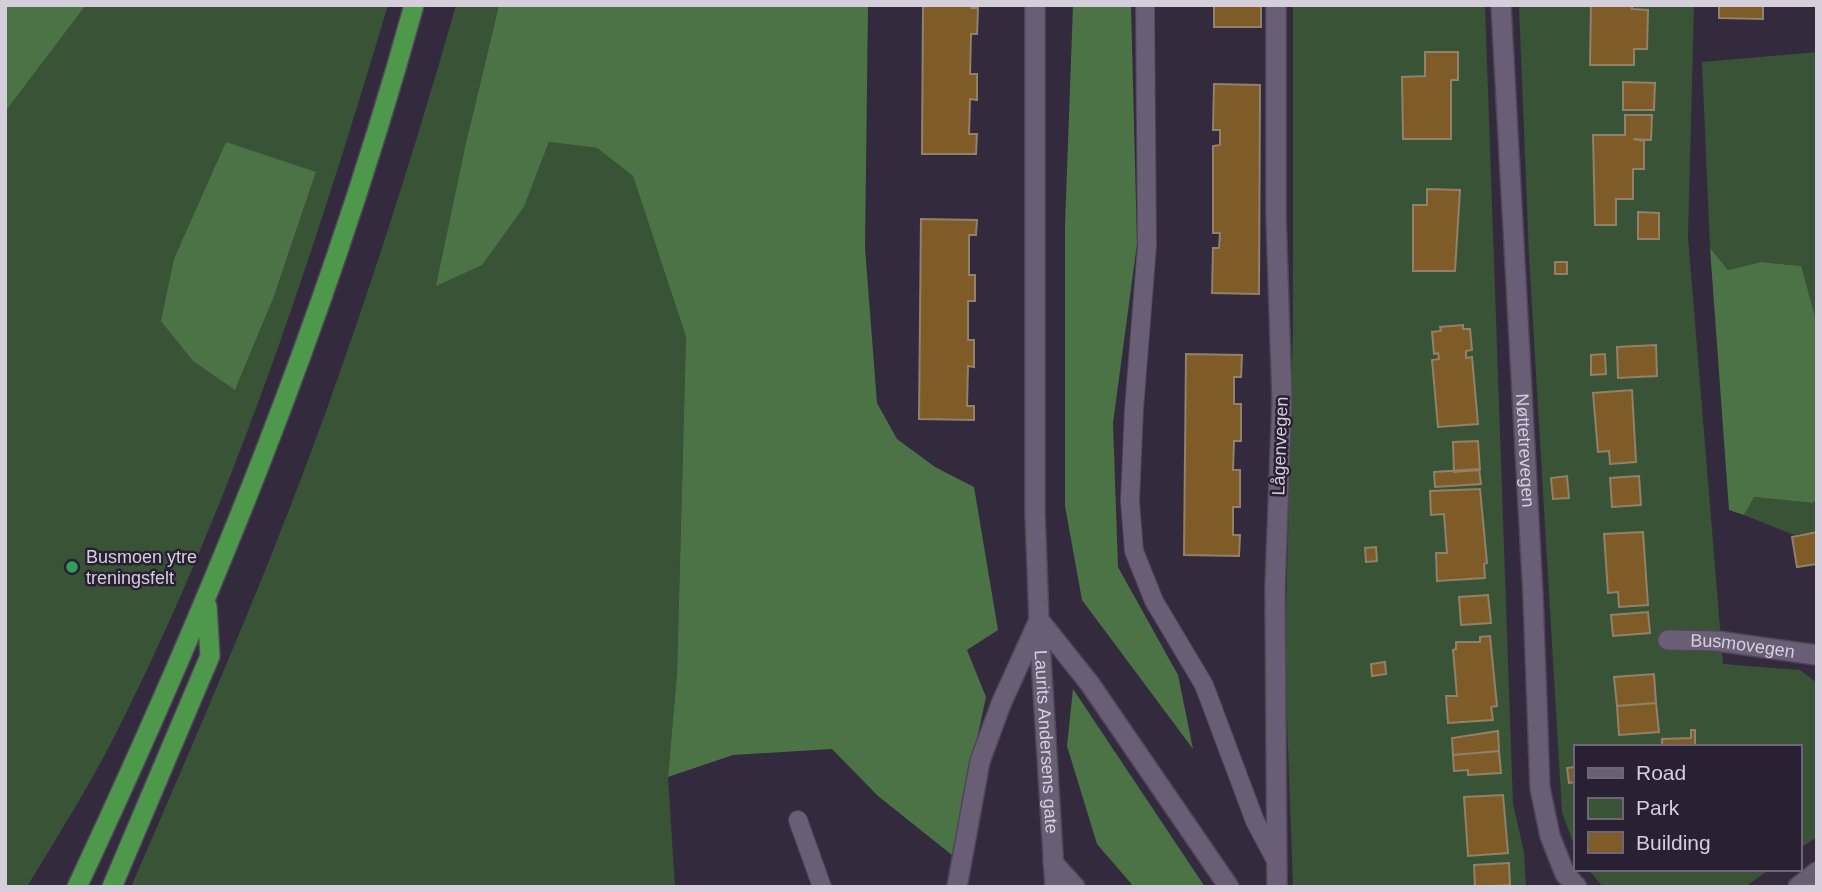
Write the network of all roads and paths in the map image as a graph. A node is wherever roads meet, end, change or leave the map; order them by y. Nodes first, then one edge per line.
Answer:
1 (414, 5) edge
2 (1035, 5) edge
3 (1145, 5) edge
4 (1276, 5) edge
5 (1500, 5) edge
6 (207, 601) junction
7 (1039, 620) junction
8 (1668, 640) dead end
9 (1817, 655) edge
10 (798, 820) dead end
11 (1274, 857) junction
12 (1053, 863) junction
13 (1817, 872) edge
14 (77, 887) edge
15 (112, 887) edge
16 (822, 887) edge
17 (957, 887) edge
18 (1055, 887) edge
19 (1075, 887) edge
20 (1229, 887) edge
21 (1277, 887) edge
22 (1577, 887) edge
23 (1798, 887) edge

1 - 6 highway
2 - 7 street
3 - 11 lane
4 - 11 street, Lågenvegen
5 - 22 street, Nøttetrevegen
6 - 14 highway
6 - 15 highway
7 - 12 street, Laurits Andersens gate
7 - 17 street
7 - 20 street
8 - 9 street, Busmovegen
10 - 16 lane
11 - 21 street, Lågenvegen
12 - 18 street, Laurits Andersens gate
12 - 19 street
13 - 23 street

